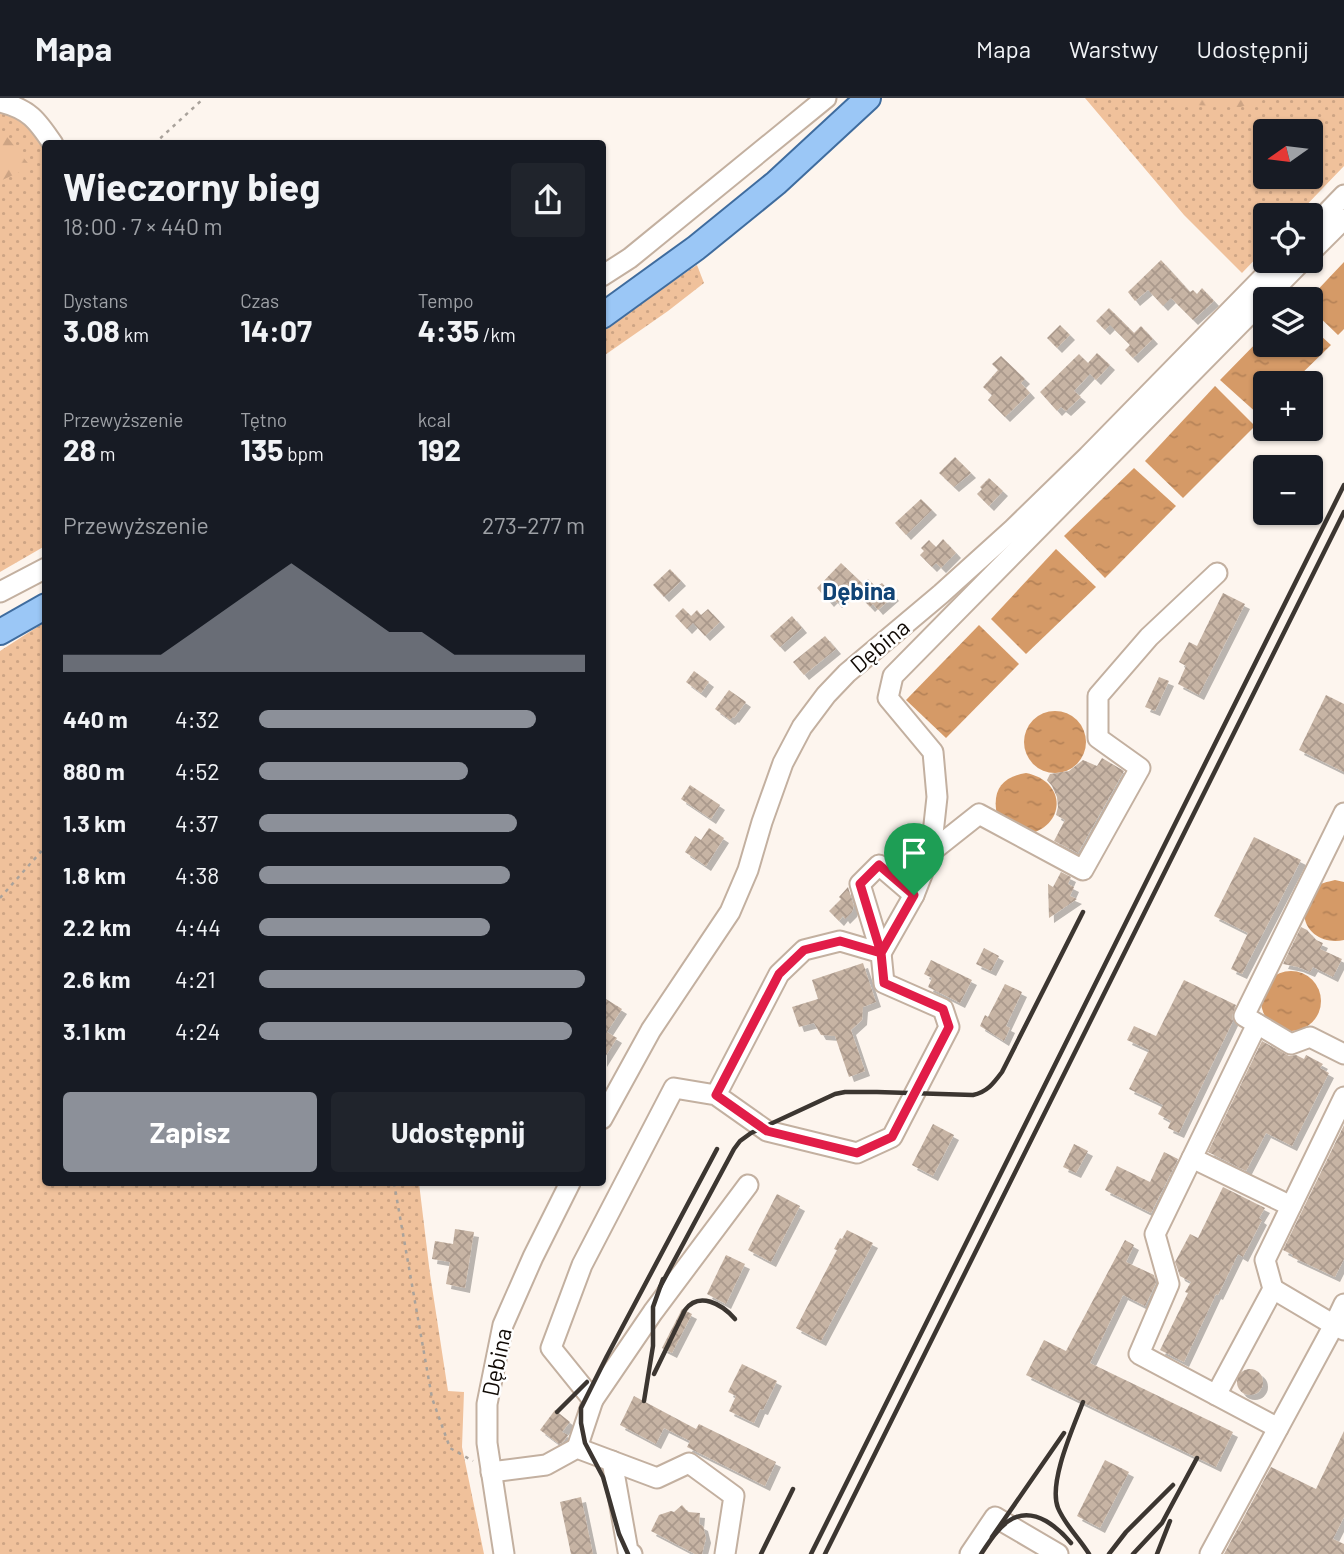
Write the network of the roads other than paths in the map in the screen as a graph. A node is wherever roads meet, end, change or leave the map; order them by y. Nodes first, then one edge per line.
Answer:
1 (826, 98) edge
2 (868, 98) edge
3 (0, 102) edge
4 (50, 140) edge
5 (1344, 195) edge
6 (1323, 217) edge
7 (1344, 219) edge
8 (1323, 240) edge
9 (606, 273) edge
10 (1267, 273) edge
11 (1290, 273) edge
12 (606, 313) edge
13 (42, 570) edge
14 (1217, 573) dead end
15 (0, 592) edge
16 (42, 608) edge
17 (0, 632) edge
18 (1344, 813) edge
19 (932, 852) junction
20 (914, 895) junction
21 (881, 953) junction
22 (1257, 1024) junction
23 (1344, 1054) edge
24 (716, 1095) junction
25 (1344, 1097) edge
26 (606, 1112) edge
27 (1192, 1158) junction
28 (748, 1185) dead end
29 (568, 1186) edge
30 (1291, 1206) junction
31 (1273, 1289) junction
32 (1344, 1304) edge
33 (1339, 1327) edge
34 (1216, 1395) junction
35 (593, 1400) junction
36 (1278, 1428) junction
37 (577, 1448) junction
38 (612, 1461) junction
39 (491, 1472) junction
40 (505, 1554) edge
41 (632, 1554) edge
42 (725, 1554) edge
43 (970, 1554) edge
44 (1058, 1554) edge
45 (1210, 1554) edge

1 - 9 street
2 - 12 main road
3 - 4 street
5 - 6 street
7 - 8 street
10 - 26 street, Dębina
11 - 19 street
13 - 15 street
14 - 19 street
16 - 17 main road
18 - 22 street
19 - 20 street
20 - 21 street
20 - 21 street
21 - 24 street
21 - 24 street
22 - 23 street
22 - 27 street
24 - 35 street
25 - 30 street
27 - 30 street
27 - 34 street
28 - 35 street
29 - 39 street, Dębina
30 - 31 street
31 - 33 street
31 - 34 street
32 - 33 street
33 - 36 street
34 - 36 street
35 - 37 street
36 - 45 street
37 - 38 street
37 - 39 street
38 - 41 street
38 - 42 street
39 - 40 street, Dębina
43 - 44 street

